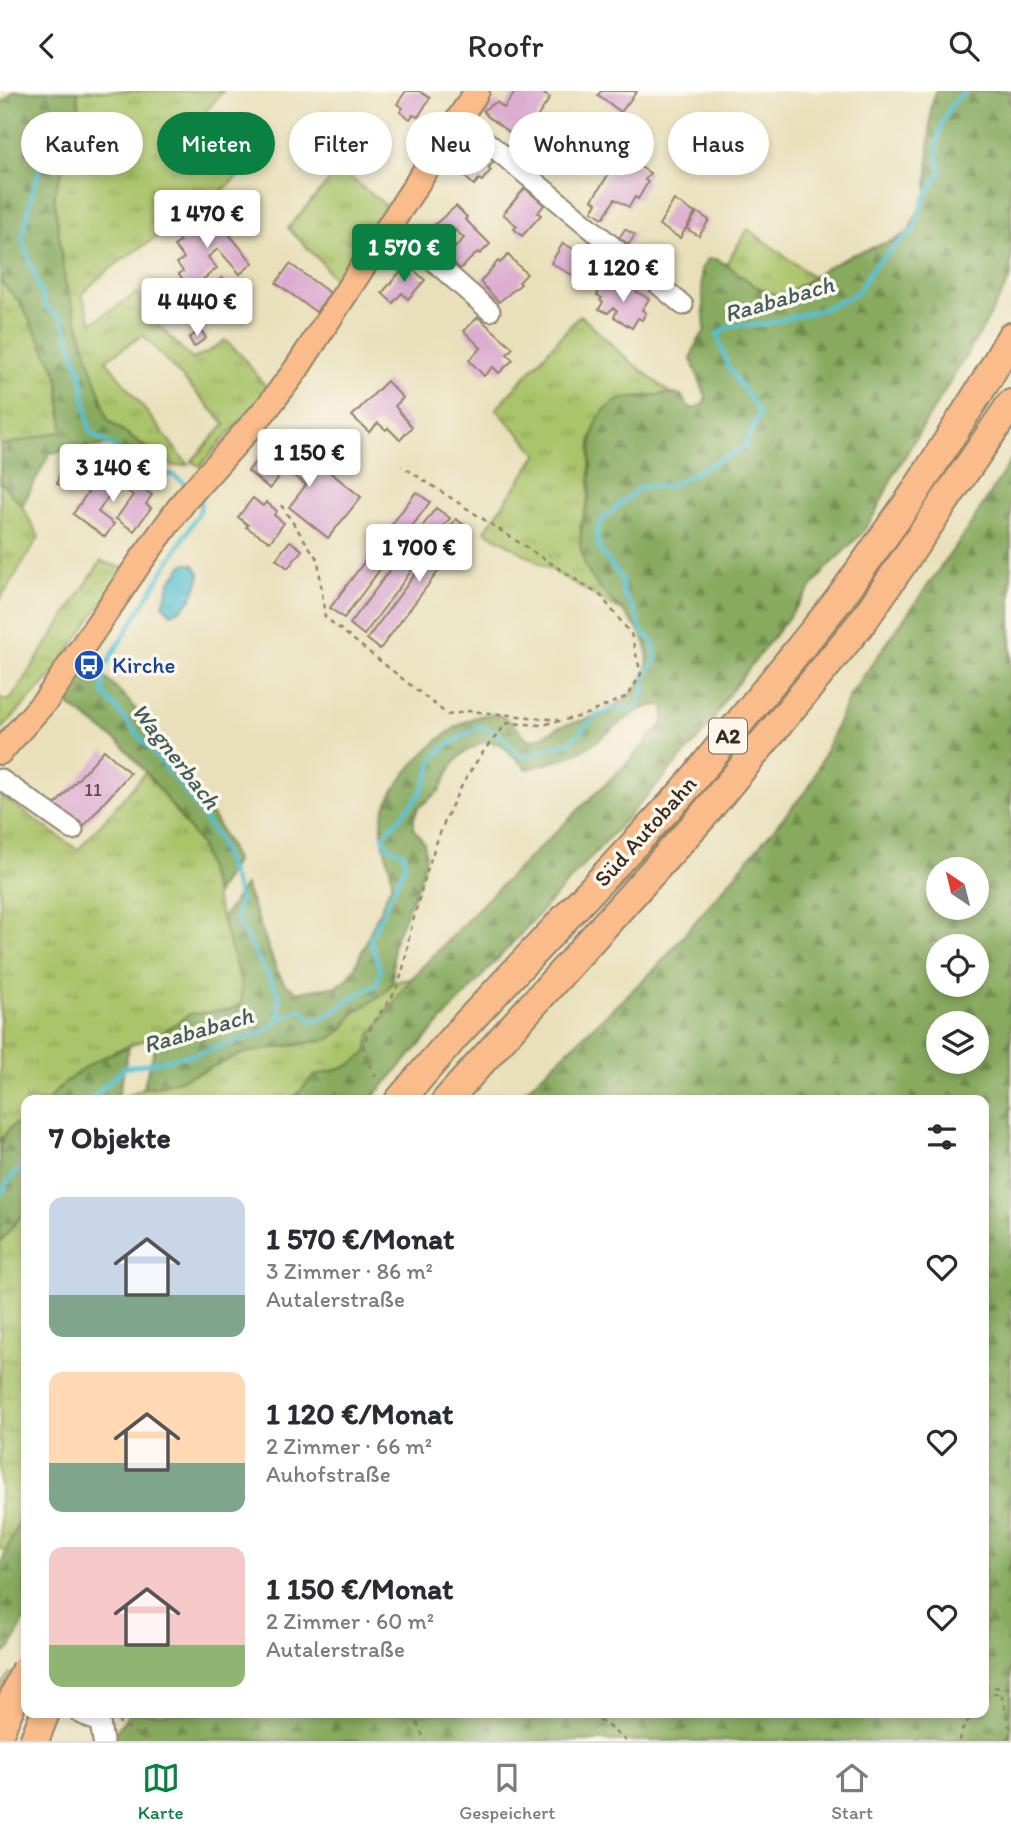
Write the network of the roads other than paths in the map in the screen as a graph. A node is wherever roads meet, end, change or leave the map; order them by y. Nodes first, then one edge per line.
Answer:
1 (477, 91) edge
2 (462, 112) edge
3 (495, 149) edge
4 (421, 175) edge
5 (388, 226) junction
6 (683, 305) dead end
7 (490, 311) dead end
8 (1011, 337) edge
9 (1011, 404) edge
10 (0, 752) edge
11 (0, 779) edge
12 (73, 830) dead end
13 (404, 1095) edge
14 (451, 1095) edge
15 (21, 1680) edge
16 (90, 1718) edge
17 (0, 1730) edge
18 (103, 1741) edge

1 - 2 main road
3 - 6 street
4 - 5 main road
5 - 7 street
5 - 10 main road
8 - 13 highway, Süd Autobahn / A2
9 - 14 highway, Süd Autobahn / A2
11 - 12 street
15 - 17 highway, bridge
16 - 18 street

